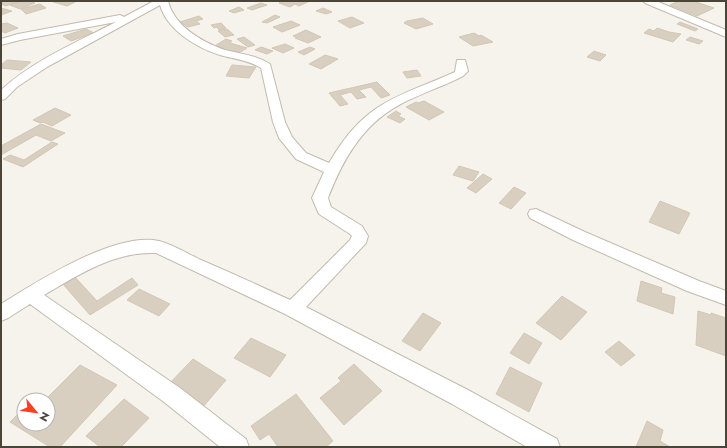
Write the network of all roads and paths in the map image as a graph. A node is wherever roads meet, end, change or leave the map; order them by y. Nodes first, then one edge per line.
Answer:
1 (162, 1) edge
2 (648, 1) edge
3 (135, 14) junction
4 (726, 34) edge
5 (1, 42) edge
6 (461, 62) dead end
7 (1, 96) edge
8 (333, 170) junction
9 (536, 214) dead end
10 (30, 295) junction
11 (726, 298) edge
12 (292, 309) junction
13 (1, 313) edge
14 (238, 447) edge
15 (549, 447) edge

1 - 3 street
1 - 8 street
2 - 4 street
3 - 5 street
3 - 7 street
6 - 8 street
8 - 12 street
9 - 11 street
10 - 12 street
10 - 13 street
10 - 14 street
12 - 15 street

